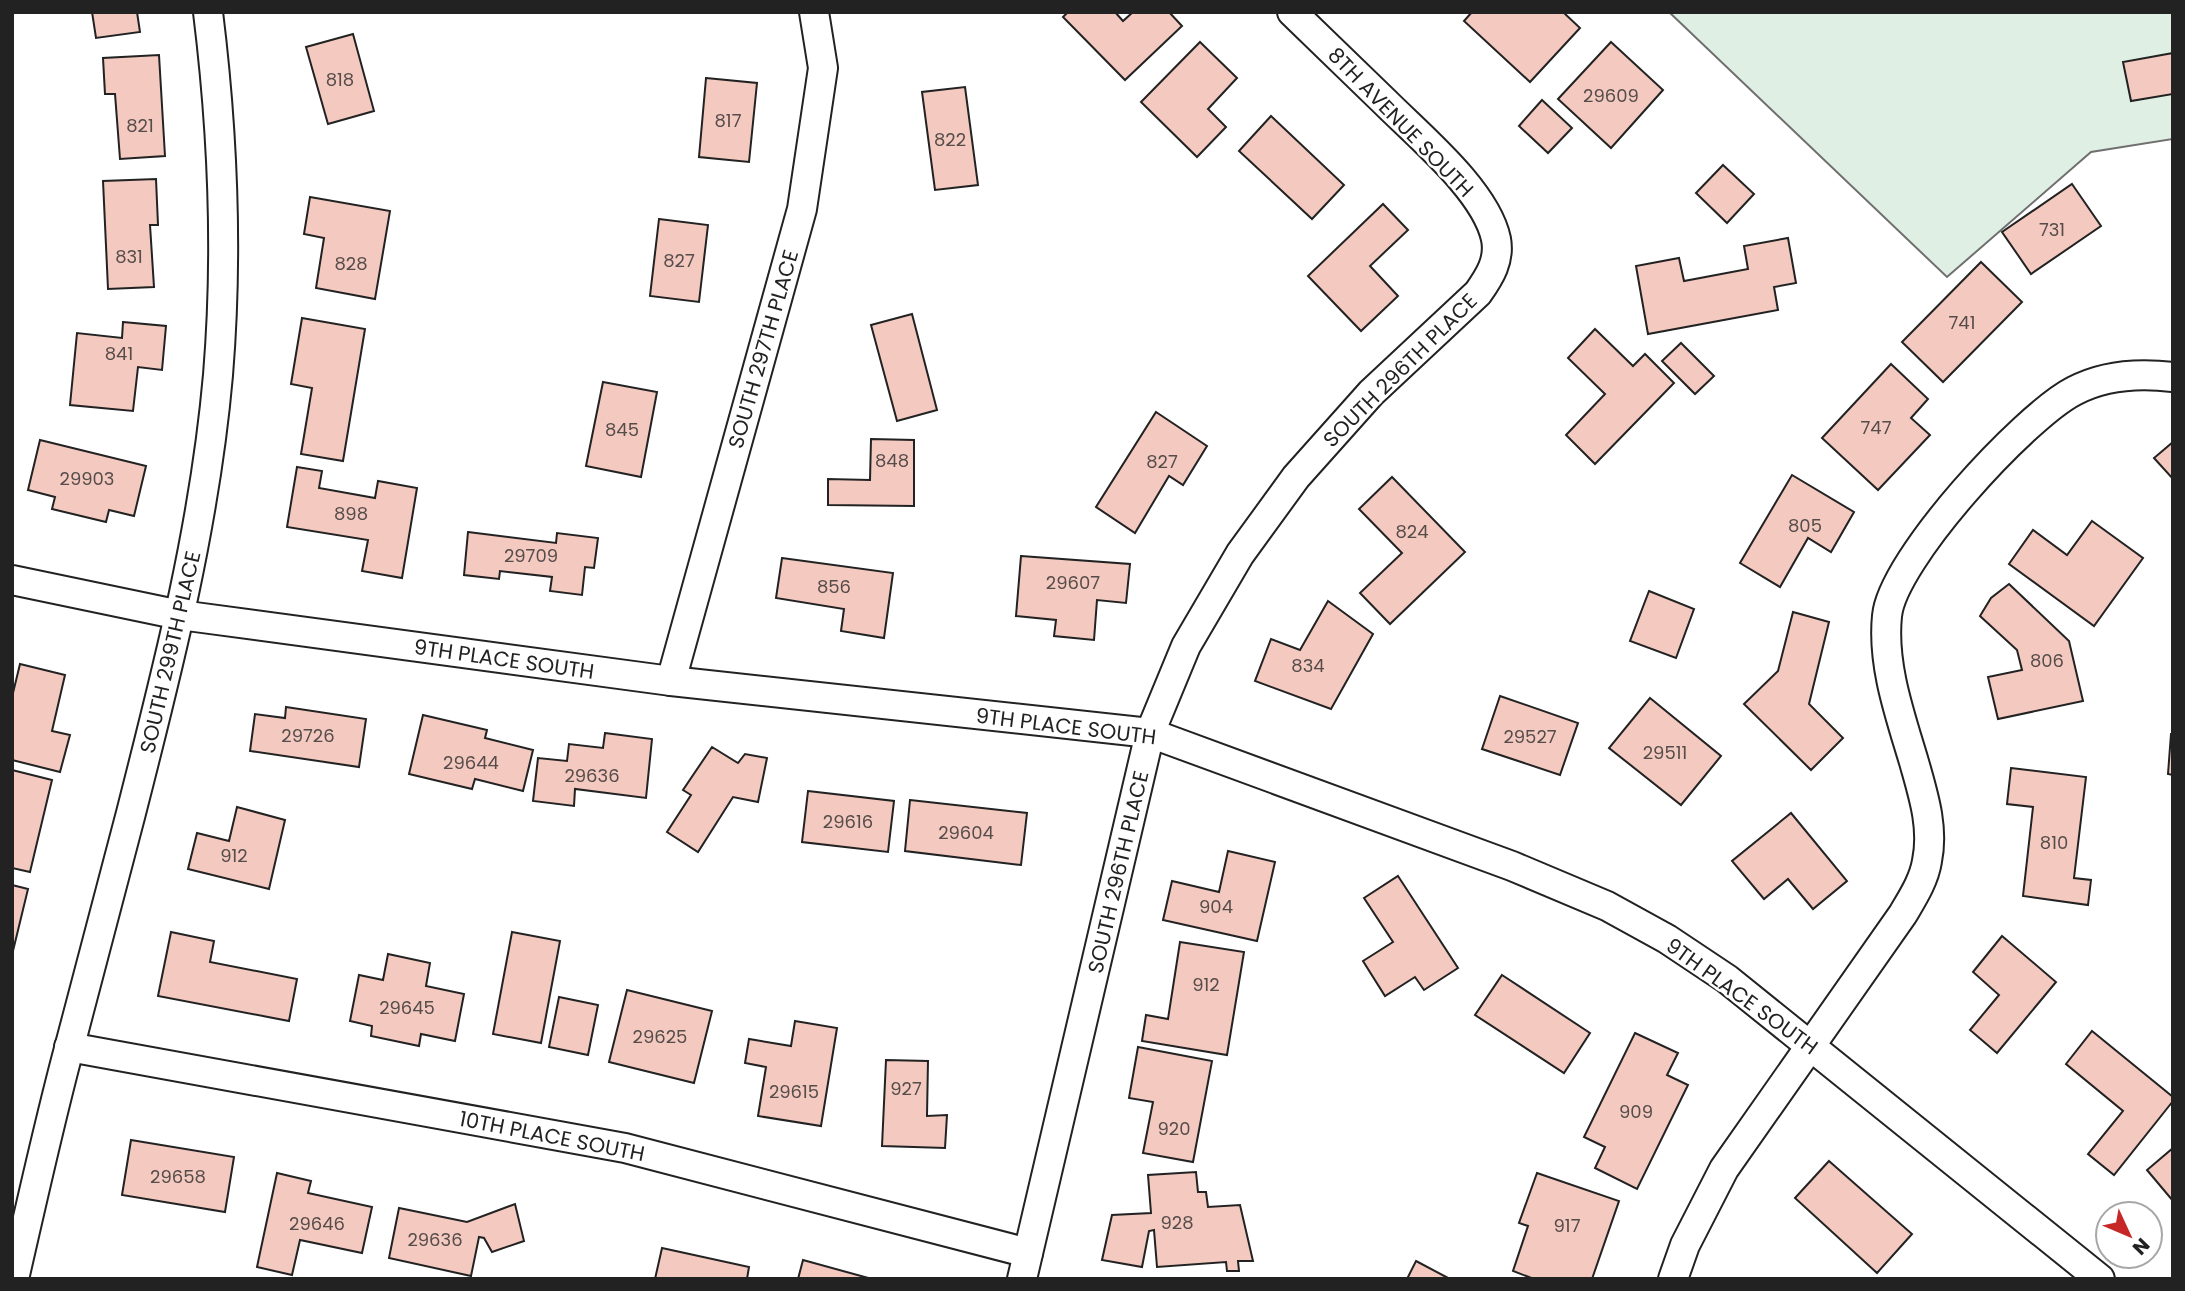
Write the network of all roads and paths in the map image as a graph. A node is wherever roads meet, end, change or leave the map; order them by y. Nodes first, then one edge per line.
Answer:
1 (208, 12) edge
2 (814, 12) edge
3 (1292, 12) edge
4 (1496, 242) joint
5 (2173, 377) edge
6 (12, 580) edge
7 (180, 615) junction
8 (671, 681) junction
9 (1150, 733) junction
10 (1811, 1045) junction
11 (69, 1047) junction
12 (1025, 1266) edge
13 (14, 1279) edge
14 (1673, 1279) edge
15 (2100, 1279) edge

1 - 7 street, SOUTH 299TH PLACE
2 - 8 street, SOUTH 297TH PLACE
3 - 4 street, 8TH AVENUE SOUTH
4 - 9 street, SOUTH 296TH PLACE
5 - 10 street
6 - 7 street, 9TH PLACE SOUTH
7 - 8 street, 9TH PLACE SOUTH
7 - 11 street, SOUTH 299TH PLACE
8 - 9 street, 9TH PLACE SOUTH
9 - 10 street, 9TH PLACE SOUTH
9 - 12 street, SOUTH 296TH PLACE
10 - 14 street
10 - 15 street, 9TH PLACE SOUTH
11 - 12 street, 10TH PLACE SOUTH
11 - 13 street, SOUTH 299TH PLACE

